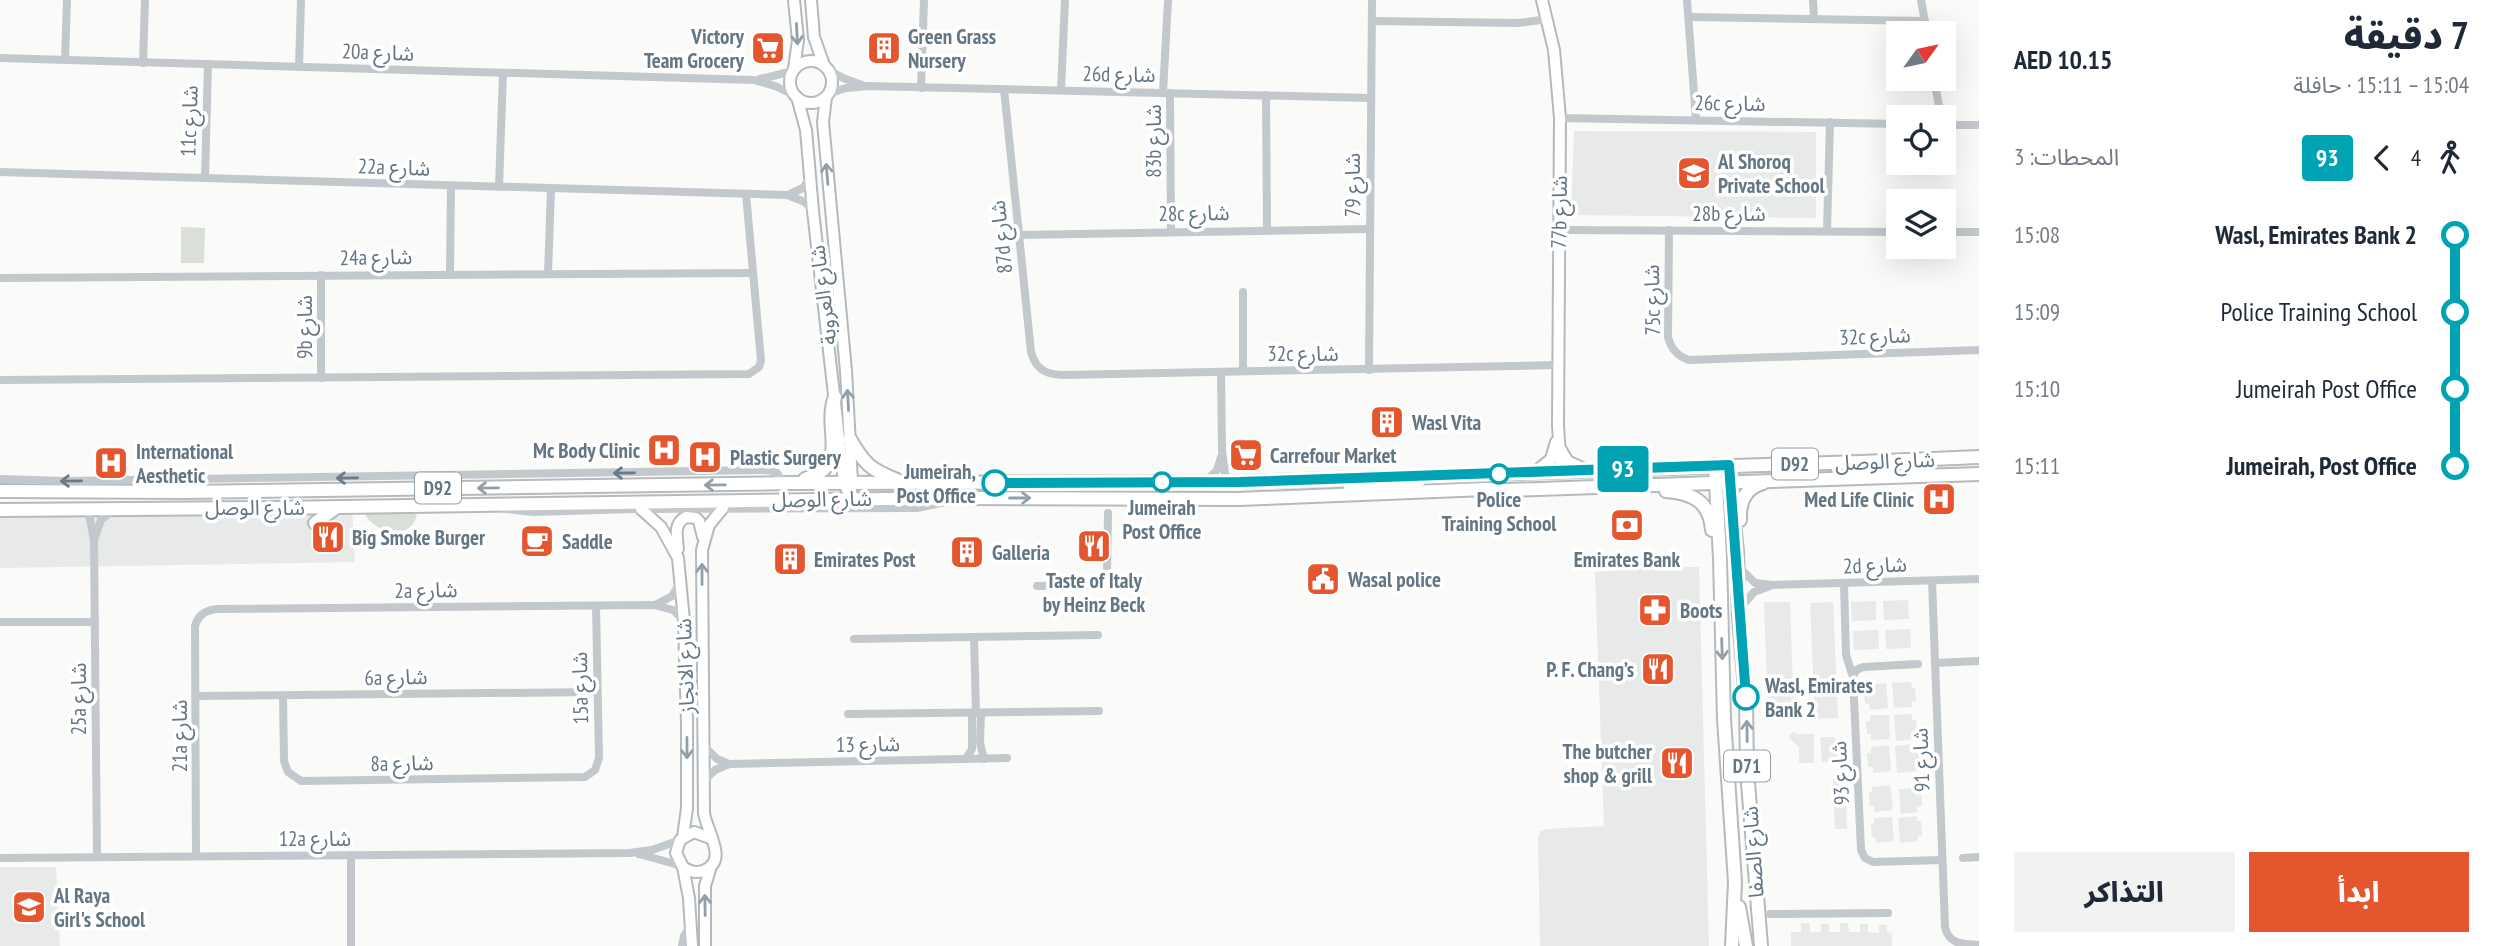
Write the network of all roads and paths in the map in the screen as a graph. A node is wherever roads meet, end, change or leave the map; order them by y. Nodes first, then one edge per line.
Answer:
1 (67, 0) edge
2 (145, 0) edge
3 (301, 0) edge
4 (794, 0) edge
5 (811, 0) edge
6 (924, 0) edge
7 (1065, 0) edge
8 (1168, 0) edge
9 (1372, 0) edge
10 (1542, 0) edge
11 (1687, 0) edge
12 (1813, 0) edge
13 (1921, 0) edge
14 (1689, 18) junction
15 (1814, 18) junction
16 (1548, 19) junction
17 (1372, 21) junction
18 (1925, 21) joint
19 (0, 58) edge
20 (65, 60) junction
21 (143, 63) junction
22 (208, 64) junction
23 (299, 66) junction
24 (826, 67) junction
25 (793, 70) junction
26 (503, 73) junction
27 (754, 80) junction
28 (868, 86) junction
29 (921, 88) junction
30 (1004, 89) junction
31 (1061, 90) junction
32 (1167, 93) junction
33 (827, 95) junction
34 (796, 96) junction
35 (1266, 96) junction
36 (1370, 98) junction
37 (1560, 118) junction
38 (1696, 120) junction
39 (1830, 122) junction
40 (1886, 124) edge
41 (1956, 125) edge
42 (1979, 125) edge
43 (0, 172) edge
44 (205, 178) junction
45 (810, 180) junction
46 (451, 186) junction
47 (499, 187) junction
48 (551, 189) junction
49 (746, 194) junction
50 (787, 195) junction
51 (813, 211) junction
52 (1369, 229) junction
53 (1267, 230) junction
54 (1558, 230) junction
55 (1669, 230) junction
56 (1171, 231) junction
57 (1827, 231) junction
58 (1886, 232) edge
59 (1956, 232) edge
60 (1979, 232) edge
61 (1018, 235) junction
62 (548, 273) junction
63 (752, 273) junction
64 (450, 274) junction
65 (321, 275) junction
66 (0, 278) edge
67 (1243, 292) dead end
68 (1979, 350) edge
69 (1689, 360) joint
70 (1558, 365) junction
71 (1369, 370) junction
72 (1243, 371) junction
73 (1221, 372) junction
74 (1049, 374) joint
75 (321, 378) junction
76 (0, 380) edge
77 (835, 397) junction
78 (1558, 426) junction
79 (850, 439) junction
80 (1560, 450) junction
81 (1223, 451) junction
82 (1979, 457) edge
83 (1586, 470) junction
84 (1561, 471) junction
85 (1534, 473) junction
86 (1432, 474) junction
87 (1979, 474) edge
88 (376, 477) junction
89 (1726, 477) junction
90 (0, 478) edge
91 (1773, 480) junction
92 (1226, 481) junction
93 (1205, 482) junction
94 (787, 483) junction
95 (904, 483) junction
96 (1634, 486) junction
97 (385, 489) junction
98 (0, 491) edge
99 (849, 491) junction
100 (185, 492) junction
101 (958, 498) junction
102 (1048, 498) junction
103 (1257, 499) junction
104 (485, 505) junction
105 (337, 506) junction
106 (117, 508) junction
107 (201, 508) junction
108 (723, 508) junction
109 (88, 509) junction
110 (641, 509) junction
111 (0, 510) edge
112 (1108, 513) dead end
113 (211, 518) dead end
114 (315, 523) dead end
115 (94, 540) junction
116 (702, 550) junction
117 (1737, 551) junction
118 (678, 558) junction
119 (1720, 558) junction
120 (1738, 566) junction
121 (1979, 579) edge
122 (681, 581) junction
123 (1932, 581) junction
124 (1844, 584) junction
125 (1773, 585) junction
126 (1037, 586) dead end
127 (654, 605) junction
128 (596, 606) junction
129 (1739, 610) junction
130 (200, 616) joint
131 (684, 621) junction
132 (0, 622) edge
133 (95, 622) junction
134 (1098, 635) dead end
135 (974, 637) junction
136 (854, 639) dead end
137 (1979, 661) edge
138 (1935, 663) junction
139 (1918, 664) dead end
140 (1853, 677) junction
141 (596, 692) junction
142 (196, 696) junction
143 (283, 696) junction
144 (1099, 711) dead end
145 (976, 713) junction
146 (848, 714) dead end
147 (704, 746) junction
148 (1007, 758) dead end
149 (966, 759) junction
150 (984, 759) junction
151 (729, 764) junction
152 (595, 770) joint
153 (704, 781) junction
154 (682, 838) junction
155 (710, 838) junction
156 (629, 853) junction
157 (351, 855) junction
158 (197, 856) junction
159 (97, 857) junction
160 (1979, 857) edge
161 (0, 858) edge
162 (1963, 858) dead end
163 (1942, 860) junction
164 (712, 865) junction
165 (682, 867) junction
166 (1735, 882) junction
167 (1888, 913) dead end
168 (1770, 914) dead end
169 (691, 925) junction
170 (1732, 944) edge
171 (1979, 945) edge
172 (351, 946) edge
173 (682, 946) edge
174 (692, 946) edge
175 (705, 946) edge
176 (1746, 946) edge
177 (1761, 946) edge

1 - 20 street
2 - 21 street
3 - 23 street
4 -> 25 street
5 - 24 street
6 - 29 street
7 - 31 street
8 - 32 street, 83b شارع
9 - 17 street, شارع 79
10 - 16 street, 77b شارع
11 - 14 street
12 - 15 street
13 - 18 street
14 - 15 street
14 - 38 street
15 - 18 street
16 - 17 street
16 - 37 street, 77b شارع
17 - 36 street, شارع 79
19 - 20 street, 20a شارع
20 - 21 street, 20a شارع
21 - 22 street, 20a شارع
22 - 23 street, 20a شارع
22 - 44 street, 11c شارع
23 - 26 street, 20a شارع
24 - 25 street
24 - 28 street, 26d شارع
24 - 33 street
25 - 27 street, 20a شارع
25 - 34 street
26 - 27 street, 20a شارع
26 - 47 street
27 - 34 street, 20a شارع
28 - 29 street, 26d شارع
28 - 33 street, 26d شارع
29 - 30 street, 26d شارع
30 - 31 street, 26d شارع
30 - 61 street, 87d شارع
31 - 32 street, 26d شارع
32 - 35 street, 26d شارع
32 - 56 street, 83b شارع
33 - 34 street
79 -> 33 street, شارع العروبة
34 - 45 street, شارع العروبة
35 - 36 street, 26d شارع
35 - 53 street
36 - 52 street, شارع 79
37 - 38 street, 26c شارع
37 - 54 street, 77b شارع
38 - 39 street, 26c شارع
39 - 40 street, 26c شارع
39 - 57 street
41 - 42 street
43 - 44 street, 22a شارع
44 - 46 street, 22a شارع
45 - 50 street
45 - 51 street, شارع العروبة
46 - 47 street, 22a شارع
46 - 64 street
47 - 48 street, 22a شارع
48 - 49 street, 22a شارع
48 - 62 street
49 - 50 street, 22a شارع
49 - 63 street
50 - 51 street
51 - 77 street, شارع العروبة
52 - 53 street, 28c شارع
52 - 71 street, شارع 79
53 - 56 street, 28c شارع
54 - 55 street, 28b شارع
54 - 70 street, 77b شارع
55 - 57 street, 28b شارع
55 - 69 street, 75c شارع
56 - 61 street, 28c شارع
57 - 58 street, 28b شارع
59 - 60 street
61 - 74 street, 87d شارع
62 - 63 street, 24a شارع
62 - 64 street, 24a شارع
63 - 75 street
64 - 65 street, 24a شارع
65 - 66 street, 24a شارع
65 - 75 street, 9b شارع
67 - 72 street
68 - 69 street, 32c شارع
70 - 71 street, 32c شارع
70 - 78 street, 77b شارع
71 - 72 street, 32c شارع
72 - 73 street, 32c شارع
73 - 74 street, 32c شارع
73 - 81 street
75 - 76 street
77 - 94 main road
77 - 99 street, شارع العروبة
78 - 80 street, 77b شارع
78 - 85 street, 77b شارع
79 - 95 main road
79 - 99 street, شارع العروبة
80 - 83 main road
80 - 84 street, 77b شارع
81 - 92 street
81 - 93 street
82 - 89 main road, شارع الوصل / D92
83 - 84 main road, شارع الوصل / D92
83 - 89 main road, شارع الوصل / D92
84 - 85 main road, شارع الوصل / D92
85 - 86 main road, شارع الوصل / D92
86 - 92 main road, شارع الوصل / D92
86 - 103 main road
87 - 91 main road, شارع الوصل / D92
88 -> 90 street, شارع الوصل
94 -> 88 street, شارع الوصل
88 - 97 main road
89 - 91 main road, شارع الوصل / D92
89 - 96 main road, شارع الوصل / D92
89 - 117 main road, شارع الصفا / D71
89 - 119 main road, شارع الصفا / D71
91 - 117 main road
92 - 93 main road, شارع الوصل / D92
92 - 102 main road
93 - 95 main road, شارع الوصل / D92
94 -> 97 main road, شارع الوصل / D92
94 - 99 main road, شارع الوصل / D92
95 - 99 main road, شارع الوصل / D92
96 - 103 main road, شارع الوصل / D92
96 - 119 main road
97 - 100 main road, شارع الوصل / D92
98 - 100 main road, شارع الوصل / D92
99 - 101 main road, شارع الوصل / D92
99 - 104 main road, شارع الوصل / D92
100 - 109 main road
101 -> 102 main road, شارع الوصل / D92
101 - 108 street
102 - 103 main road, شارع الوصل / D92
104 - 105 main road, شارع الوصل / D92
104 - 110 street
105 - 107 main road, شارع الوصل / D92
105 - 114 main road
106 - 107 main road, شارع الوصل / D92
106 - 109 main road, شارع الوصل / D92
106 - 115 street
107 - 113 main road
108 - 110 street
108 - 116 street, شارع الانجاز
109 - 111 main road, شارع الوصل / D92
109 - 115 street, 25a شارع
110 - 118 street, شارع الانجاز
112 - 126 street
115 - 133 street, 25a شارع
116 - 118 street
147 -> 116 street, شارع الانجاز
117 - 120 main road, شارع الصفا / D71
118 - 122 street, شارع الانجاز
119 -> 166 main road, شارع الصفا / D71
120 - 125 street, 2d شارع
120 - 129 main road, شارع الصفا / D71
121 - 123 street, 2d شارع
122 - 127 street
122 - 131 street, شارع الانجاز
123 - 124 street, 2d شارع
123 - 138 street, شارع 91
124 - 125 street, 2d شارع
124 - 140 street
125 - 129 street
127 - 128 street, 2a شارع
127 - 131 street, 2a شارع
128 - 130 street, 2a شارع
128 - 141 street, 15a شارع
177 -> 129 main road, شارع الصفا / D71
130 - 142 street, 21a شارع
131 -> 154 street, شارع الانجاز
132 - 133 street
133 - 159 street, 25a شارع
134 - 135 street
135 - 136 street
135 - 145 street
137 - 138 street
138 - 163 street, شارع 91
139 - 140 street
140 - 163 street, شارع 93
141 - 143 street, 6a شارع
141 - 152 street, 15a شارع
142 - 143 street, 6a شارع
142 - 158 street, 21a شارع
143 - 152 street, 8a شارع
144 - 145 street
145 - 146 street
145 - 149 street
145 - 150 street
147 - 151 street
147 - 153 street, شارع الانجاز
148 - 150 street, شارع 13
149 - 150 street, شارع 13
149 - 151 street, شارع 13
151 - 153 street
153 - 155 street, شارع الانجاز
154 - 155 street
154 - 156 street, 12a شارع
154 - 165 street
155 - 164 street
156 - 157 street, 12a شارع
156 - 165 street, 12a شارع
157 - 158 street, 12a شارع
157 - 172 street
158 - 159 street, 12a شارع
159 - 161 street, 12a شارع
160 - 162 street
163 - 171 street, شارع 91
164 - 165 street
175 -> 164 street
165 - 169 street
166 - 170 main road, شارع الصفا / D71
166 - 176 main road
167 - 168 street
169 - 173 street
169 - 174 street

